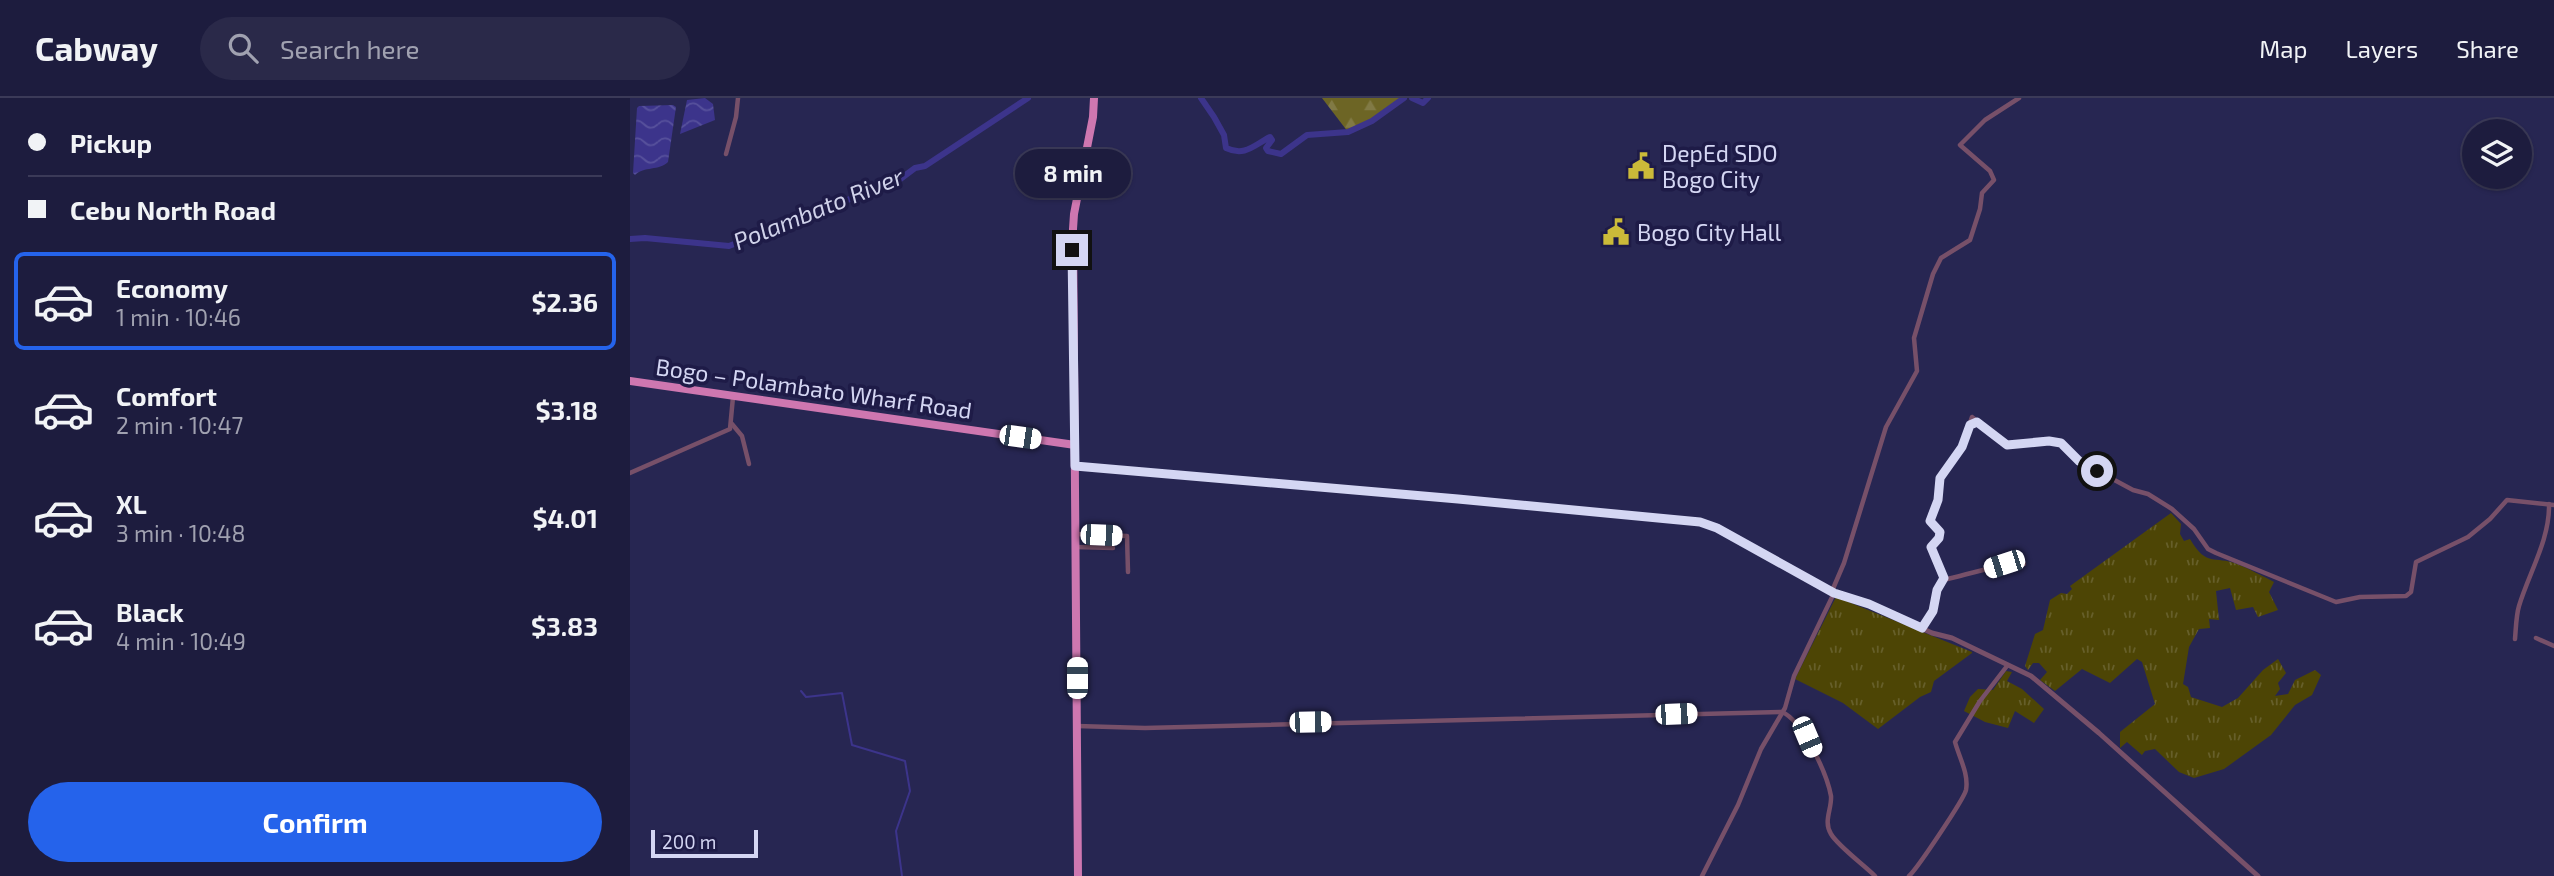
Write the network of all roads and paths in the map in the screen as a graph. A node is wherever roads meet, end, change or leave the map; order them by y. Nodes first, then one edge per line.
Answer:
1 (738, 98) edge
2 (1094, 98) edge
3 (2019, 98) edge
4 (726, 154) dead end
5 (630, 381) edge
6 (733, 397) junction
7 (732, 424) junction
8 (1075, 445) junction
9 (749, 464) dead end
10 (1075, 466) junction
11 (630, 473) edge
12 (2551, 505) edge
13 (1076, 534) junction
14 (1076, 547) junction
15 (1112, 548) dead end
16 (2024, 564) dead end
17 (1128, 572) dead end
18 (1940, 581) junction
19 (1833, 592) junction
20 (1922, 628) junction
21 (2536, 638) dead end
22 (2515, 639) dead end
23 (2554, 646) edge
24 (2007, 666) junction
25 (1783, 712) junction
26 (1077, 726) junction
27 (1077, 876) edge
28 (1702, 876) edge
29 (1875, 876) edge
30 (1909, 876) edge
31 (2258, 876) edge

1 - 4 street
2 - 8 highway
3 - 19 street
5 - 6 highway, Bogo – Polambato Wharf Road
6 - 7 street
6 - 8 highway, Bogo – Polambato Wharf Road
7 - 9 street
7 - 11 street
8 - 10 highway
10 - 13 highway
10 - 19 street
12 - 18 street
12 - 22 street
13 - 14 highway
13 - 17 street
14 - 15 street
14 - 26 highway
16 - 18 street
18 - 20 street
19 - 20 street
19 - 25 street
20 - 24 street
21 - 23 street
24 - 30 street
24 - 31 street
25 - 26 street
25 - 28 street
25 - 29 street
26 - 27 highway

